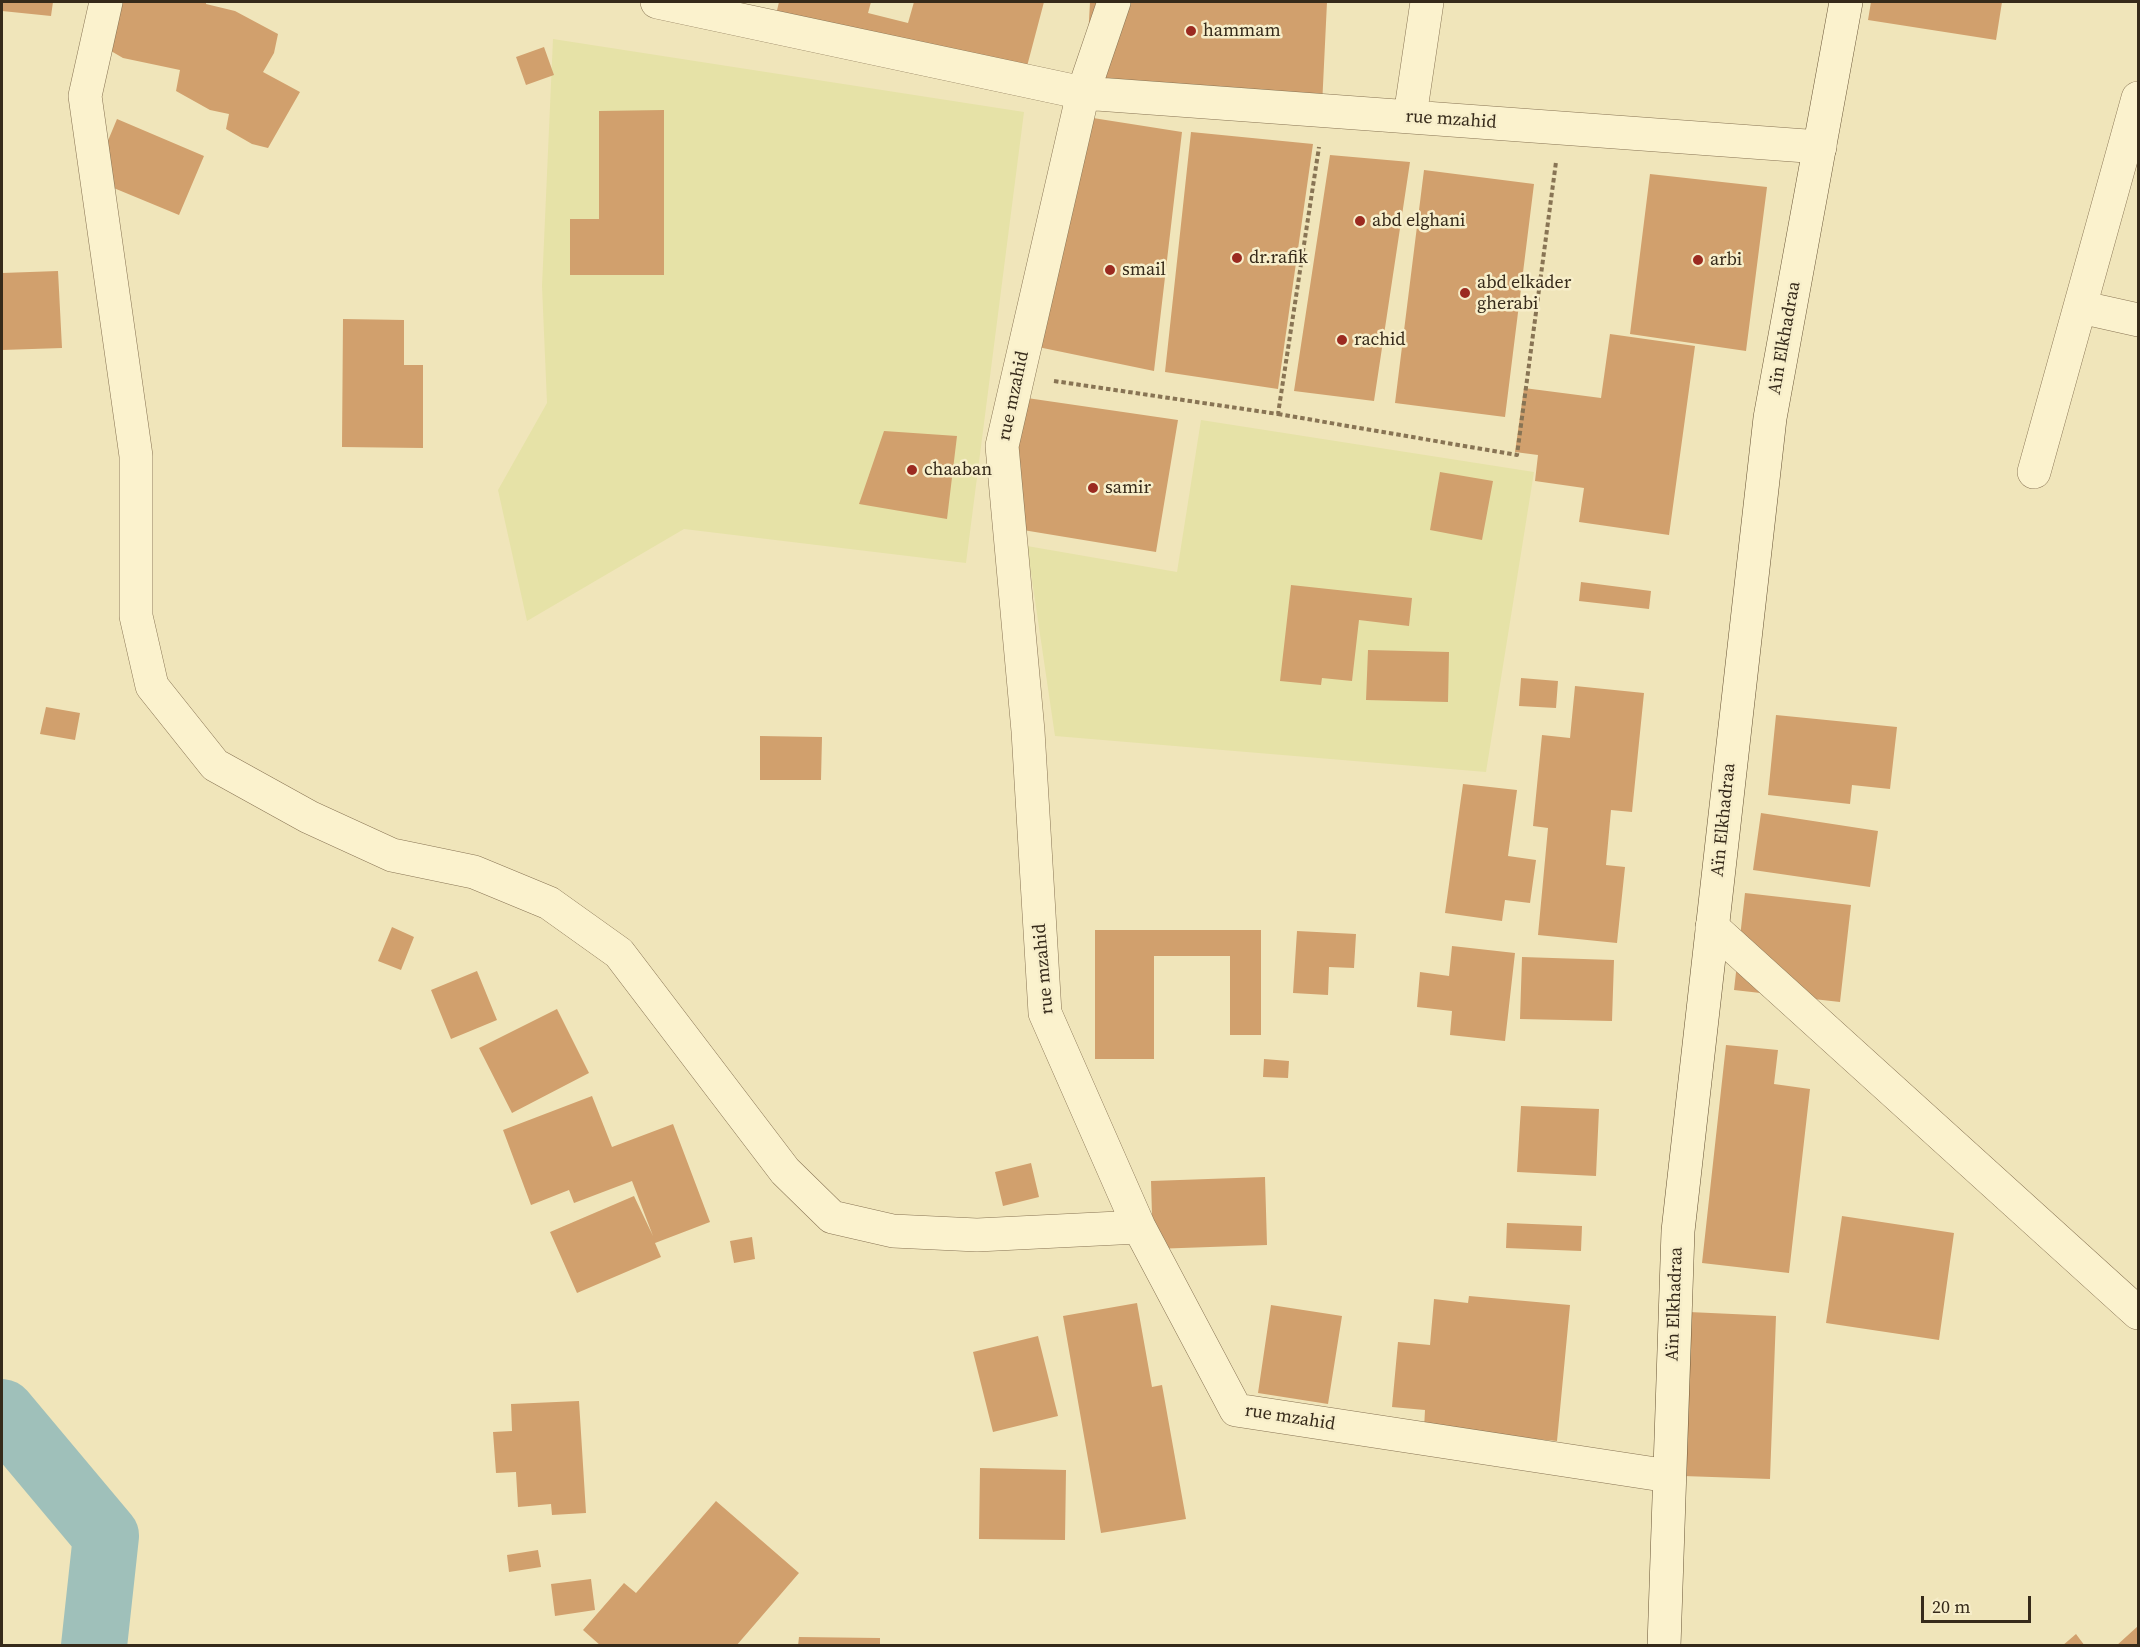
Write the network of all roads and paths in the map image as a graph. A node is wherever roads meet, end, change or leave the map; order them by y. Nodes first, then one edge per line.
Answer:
1 (106, 2) edge
2 (657, 2) edge
3 (1114, 2) edge
4 (1427, 2) edge
5 (1846, 2) edge
6 (1083, 93) junction
7 (2139, 98) edge
8 (1325, 110) junction
9 (1410, 116) junction
10 (1560, 128) junction
11 (1820, 147) junction
12 (2080, 307) junction
13 (2139, 320) edge
14 (1018, 376) junction
15 (1278, 414) junction
16 (2034, 472) dead end
17 (1712, 927) junction
18 (1139, 1227) junction
19 (2139, 1313) edge
20 (1670, 1476) junction
21 (1664, 1646) edge

1 - 18 street
2 - 6 street, rue mzahid
3 - 6 street, rue mzahid
4 - 9 street
5 - 11 street, Aïn Elkhadraa
6 - 8 street, rue mzahid
6 - 14 street, rue mzahid
7 - 12 street
8 - 9 street, rue mzahid
8 - 15 path
9 - 10 street, rue mzahid
10 - 11 street, rue mzahid
10 - 15 path
11 - 17 street, Aïn Elkhadraa
12 - 13 street
12 - 16 street
14 - 15 path
14 - 18 street, rue mzahid
17 - 19 street
17 - 20 street, Aïn Elkhadraa
18 - 20 street, rue mzahid
20 - 21 street, Aïn Elkhadraa

